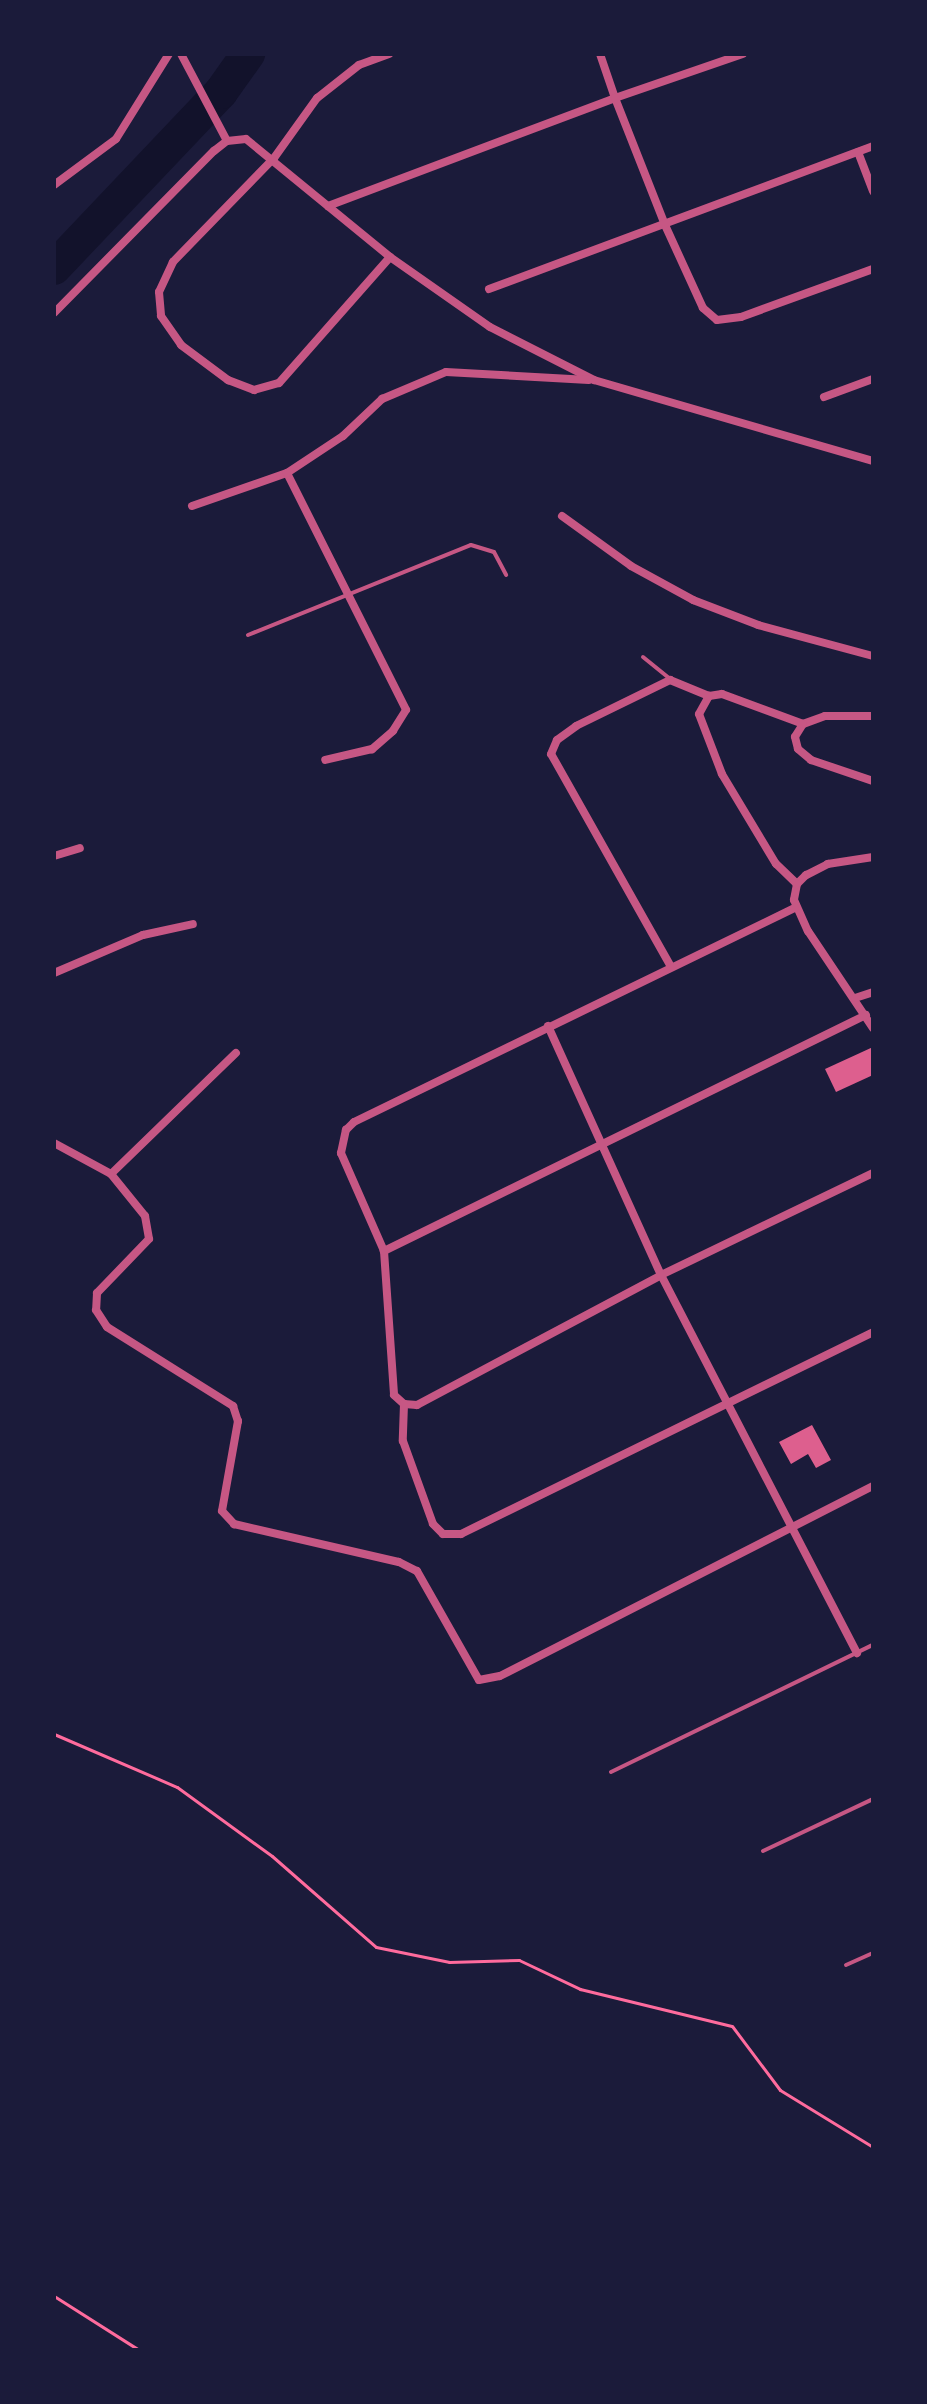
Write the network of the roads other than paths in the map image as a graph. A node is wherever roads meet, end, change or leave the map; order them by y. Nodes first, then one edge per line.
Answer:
1 (169, 54) edge
2 (181, 54) edge
3 (389, 54) edge
4 (600, 54) edge
5 (743, 54) edge
6 (615, 98) junction
7 (227, 141) junction
8 (873, 146) edge
9 (858, 152) junction
10 (274, 158) junction
11 (54, 185) edge
12 (873, 191) edge
13 (328, 206) junction
14 (665, 225) junction
15 (390, 257) junction
16 (873, 269) edge
17 (489, 289) dead end
18 (54, 313) edge
19 (873, 379) edge
20 (594, 380) junction
21 (824, 397) dead end
22 (873, 461) edge
23 (287, 473) junction
24 (192, 506) dead end
25 (562, 516) dead end
26 (506, 575) dead end
27 (351, 595) junction
28 (248, 635) dead end
29 (873, 656) edge
30 (643, 657) dead end
31 (670, 680) junction
32 (709, 696) junction
33 (873, 716) edge
34 (803, 724) junction
35 (325, 760) dead end
36 (873, 781) edge
37 (80, 848) dead end
38 (54, 856) edge
39 (873, 857) edge
40 (797, 884) junction
41 (795, 908) junction
42 (193, 924) dead end
43 (670, 965) junction
44 (54, 973) edge
45 (873, 992) edge
46 (855, 998) junction
47 (866, 1015) junction
48 (548, 1026) junction
49 (873, 1028) edge
50 (236, 1053) dead end
51 (54, 1143) edge
52 (602, 1148) junction
53 (873, 1173) edge
54 (111, 1174) junction
55 (384, 1251) junction
56 (661, 1275) junction
57 (873, 1332) edge
58 (729, 1403) junction
59 (404, 1404) junction
60 (873, 1486) edge
61 (794, 1527) junction
62 (873, 1645) edge
63 (857, 1653) junction
64 (611, 1772) dead end
65 (873, 1799) edge
66 (763, 1851) dead end
67 (873, 1953) edge
68 (846, 1965) dead end

1 - 11 street
2 - 7 street
3 - 10 street
4 - 6 street
5 - 6 street
6 - 13 street
6 - 14 street
7 - 10 street
7 - 18 street
8 - 9 street
9 - 12 street
9 - 14 street
10 - 13 street
10 - 15 street
13 - 15 street
14 - 16 street
14 - 17 street
15 - 20 street
19 - 21 street
20 - 22 street
20 - 23 street
23 - 24 street
23 - 27 street
25 - 29 street
26 - 27 lane
27 - 28 lane
27 - 35 street
30 - 31 lane
31 - 32 street
31 - 43 street
32 - 34 street
32 - 40 street
33 - 34 street
34 - 36 street
37 - 38 street
39 - 40 street
40 - 41 street
41 - 43 street
41 - 46 street
42 - 44 street
43 - 48 street
45 - 46 street
46 - 47 street
47 - 49 street
47 - 52 street
48 - 52 street
48 - 55 street
50 - 54 street
51 - 54 street
52 - 55 street
52 - 56 street
53 - 56 street
54 - 61 street
55 - 59 street
56 - 58 street
56 - 59 street
57 - 58 street
58 - 59 street
58 - 61 street
60 - 61 street
61 - 63 street
62 - 63 lane
63 - 64 lane
65 - 66 lane
67 - 68 lane

